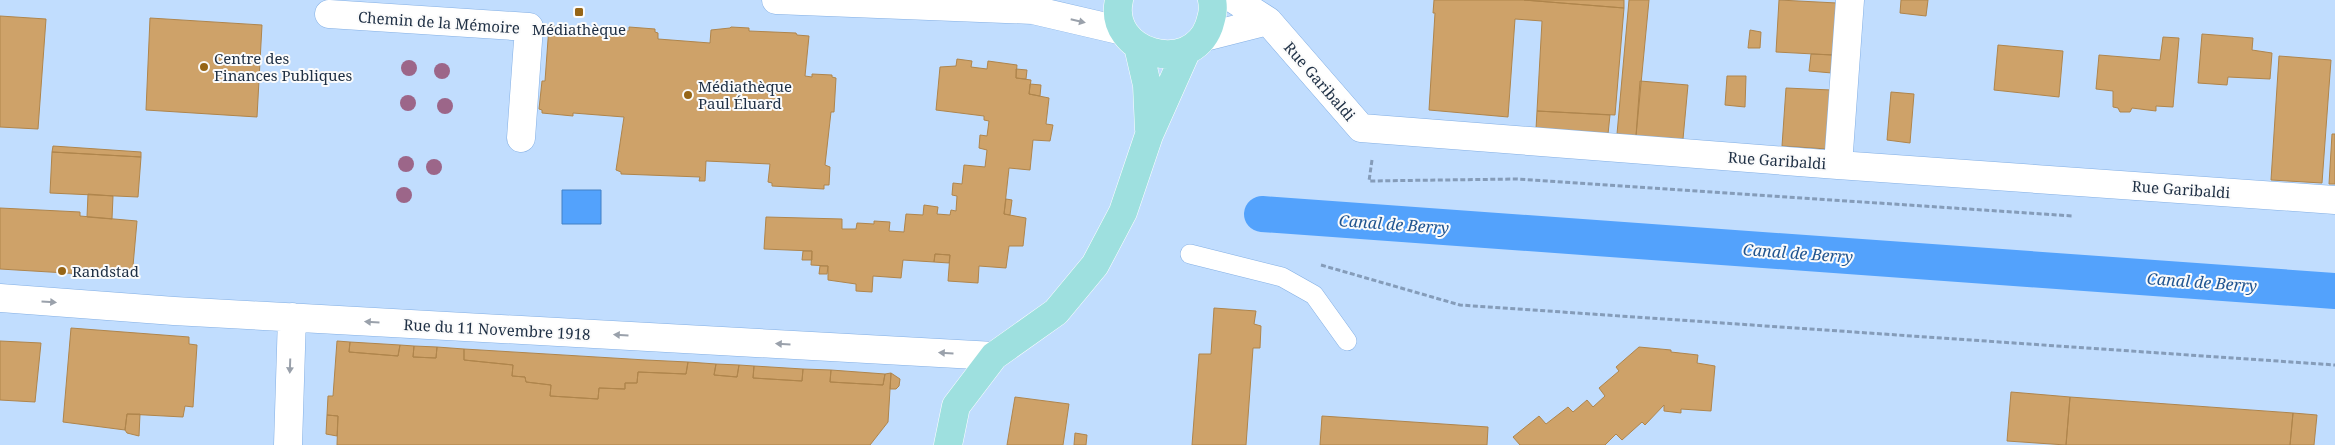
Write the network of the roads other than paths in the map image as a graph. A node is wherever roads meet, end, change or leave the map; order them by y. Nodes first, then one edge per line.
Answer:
1 (776, 0) edge
2 (1064, 0) edge
3 (1119, 0) edge
4 (1212, 0) edge
5 (1235, 0) edge
6 (1850, 0) edge
7 (1033, 10) junction
8 (329, 14) dead end
9 (1268, 22) junction
10 (1130, 39) junction
11 (1195, 44) junction
12 (1149, 135) junction
13 (522, 138) dead end
14 (1838, 165) junction
15 (2335, 200) edge
16 (1190, 254) dead end
17 (0, 298) edge
18 (292, 317) junction
19 (1347, 341) dead end
20 (994, 356) junction
21 (949, 444) edge
22 (288, 445) edge

1 - 7 street
2 - 7 street
3 - 10 main road
4 - 11 main road
5 - 9 street, Rue Garibaldi
6 - 14 street
7 -> 10 street
8 - 13 street, Chemin de la Mémoire
9 - 11 street
9 - 14 street, Rue Garibaldi
10 - 11 main road
10 - 12 main road
11 - 12 main road
12 - 20 main road
14 - 15 street, Rue Garibaldi
16 - 19 lane
17 -> 18 street, Rue du 11 Novembre 1918
20 -> 18 street, Rue du 11 Novembre 1918
18 -> 22 street
20 - 21 main road

